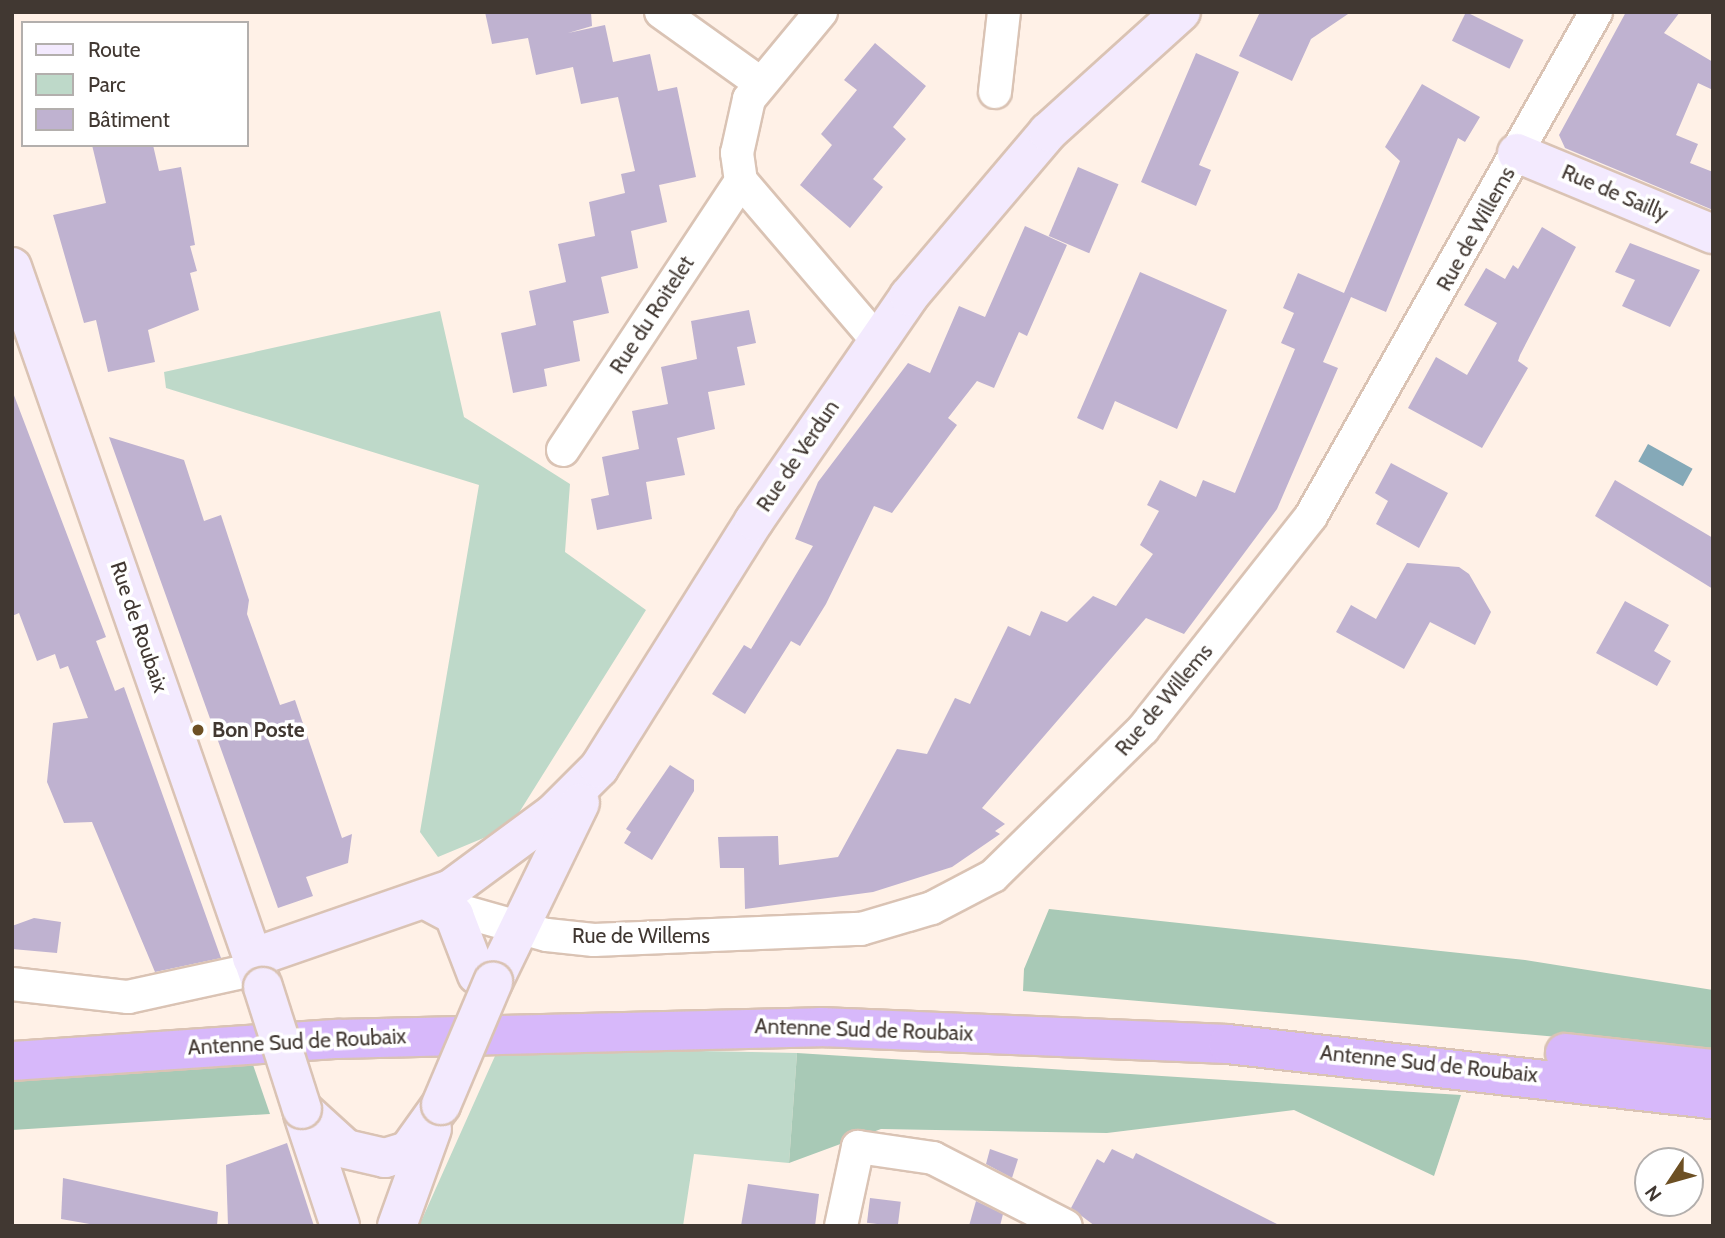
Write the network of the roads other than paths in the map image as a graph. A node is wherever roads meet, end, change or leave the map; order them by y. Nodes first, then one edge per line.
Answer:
1 (661, 12) edge
2 (821, 12) edge
3 (1004, 12) edge
4 (1181, 12) edge
5 (1596, 12) edge
6 (760, 83) junction
7 (995, 92) dead end
8 (1517, 153) junction
9 (741, 181) junction
10 (1713, 234) edge
11 (12, 267) edge
12 (877, 340) junction
13 (563, 450) dead end
14 (599, 768) junction
15 (433, 902) junction
16 (517, 926) junction
17 (257, 972) junction
18 (485, 979) junction
19 (12, 984) edge
20 (12, 1037) edge
21 (12, 1061) edge
22 (1713, 1069) edge
23 (1713, 1099) edge
24 (441, 1105) junction
25 (302, 1109) junction
26 (340, 1226) edge
27 (397, 1226) edge
28 (841, 1226) edge
29 (1066, 1226) edge

1 - 6 street
2 - 6 street
3 - 7 street
4 - 12 main road, Rue de Verdun
5 - 8 street, Rue de Willems
6 - 9 street
8 - 10 main road, Rue de Sailly
8 - 16 street, Rue de Willems
9 - 12 street
9 - 13 street, Rue du Roitelet
11 - 17 main road, Rue de Roubaix
12 - 14 main road, Rue de Verdun
14 - 15 main road, Rue de Verdun
14 - 16 main road
15 - 16 street, Rue de Willems
15 - 17 main road
15 - 18 main road
16 - 18 main road
17 - 19 street
17 - 25 main road, bridge
18 - 24 main road, bridge
20 - 22 highway, Antenne Sud de Roubaix
21 - 23 highway, Antenne Sud de Roubaix
24 - 25 main road
24 - 27 main road
25 - 26 main road
28 - 29 street

